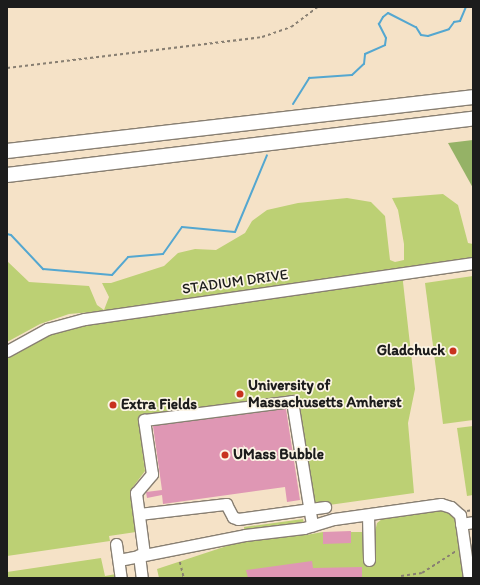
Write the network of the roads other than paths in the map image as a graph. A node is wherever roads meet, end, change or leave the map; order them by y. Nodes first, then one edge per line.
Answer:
1 (473, 97) edge
2 (473, 119) edge
3 (7, 151) edge
4 (7, 174) edge
5 (473, 263) edge
6 (7, 350) edge
7 (325, 507) dead end
8 (309, 510) junction
9 (139, 514) junction
10 (368, 515) junction
11 (473, 522) edge
12 (461, 524) junction
13 (312, 525) junction
14 (116, 544) dead end
15 (142, 554) junction
16 (119, 560) junction
17 (369, 560) dead end
18 (121, 578) edge
19 (142, 578) edge
20 (469, 578) edge

1 - 3 main road
2 - 4 main road
5 - 6 street, STADIUM DRIVE
7 - 8 street
8 - 9 street
8 - 9 street
8 - 13 street
9 - 15 street
10 - 12 street
10 - 13 street
10 - 17 street
11 - 12 street
12 - 20 street
13 - 15 street
14 - 16 street
15 - 16 street
15 - 19 street
16 - 18 street

